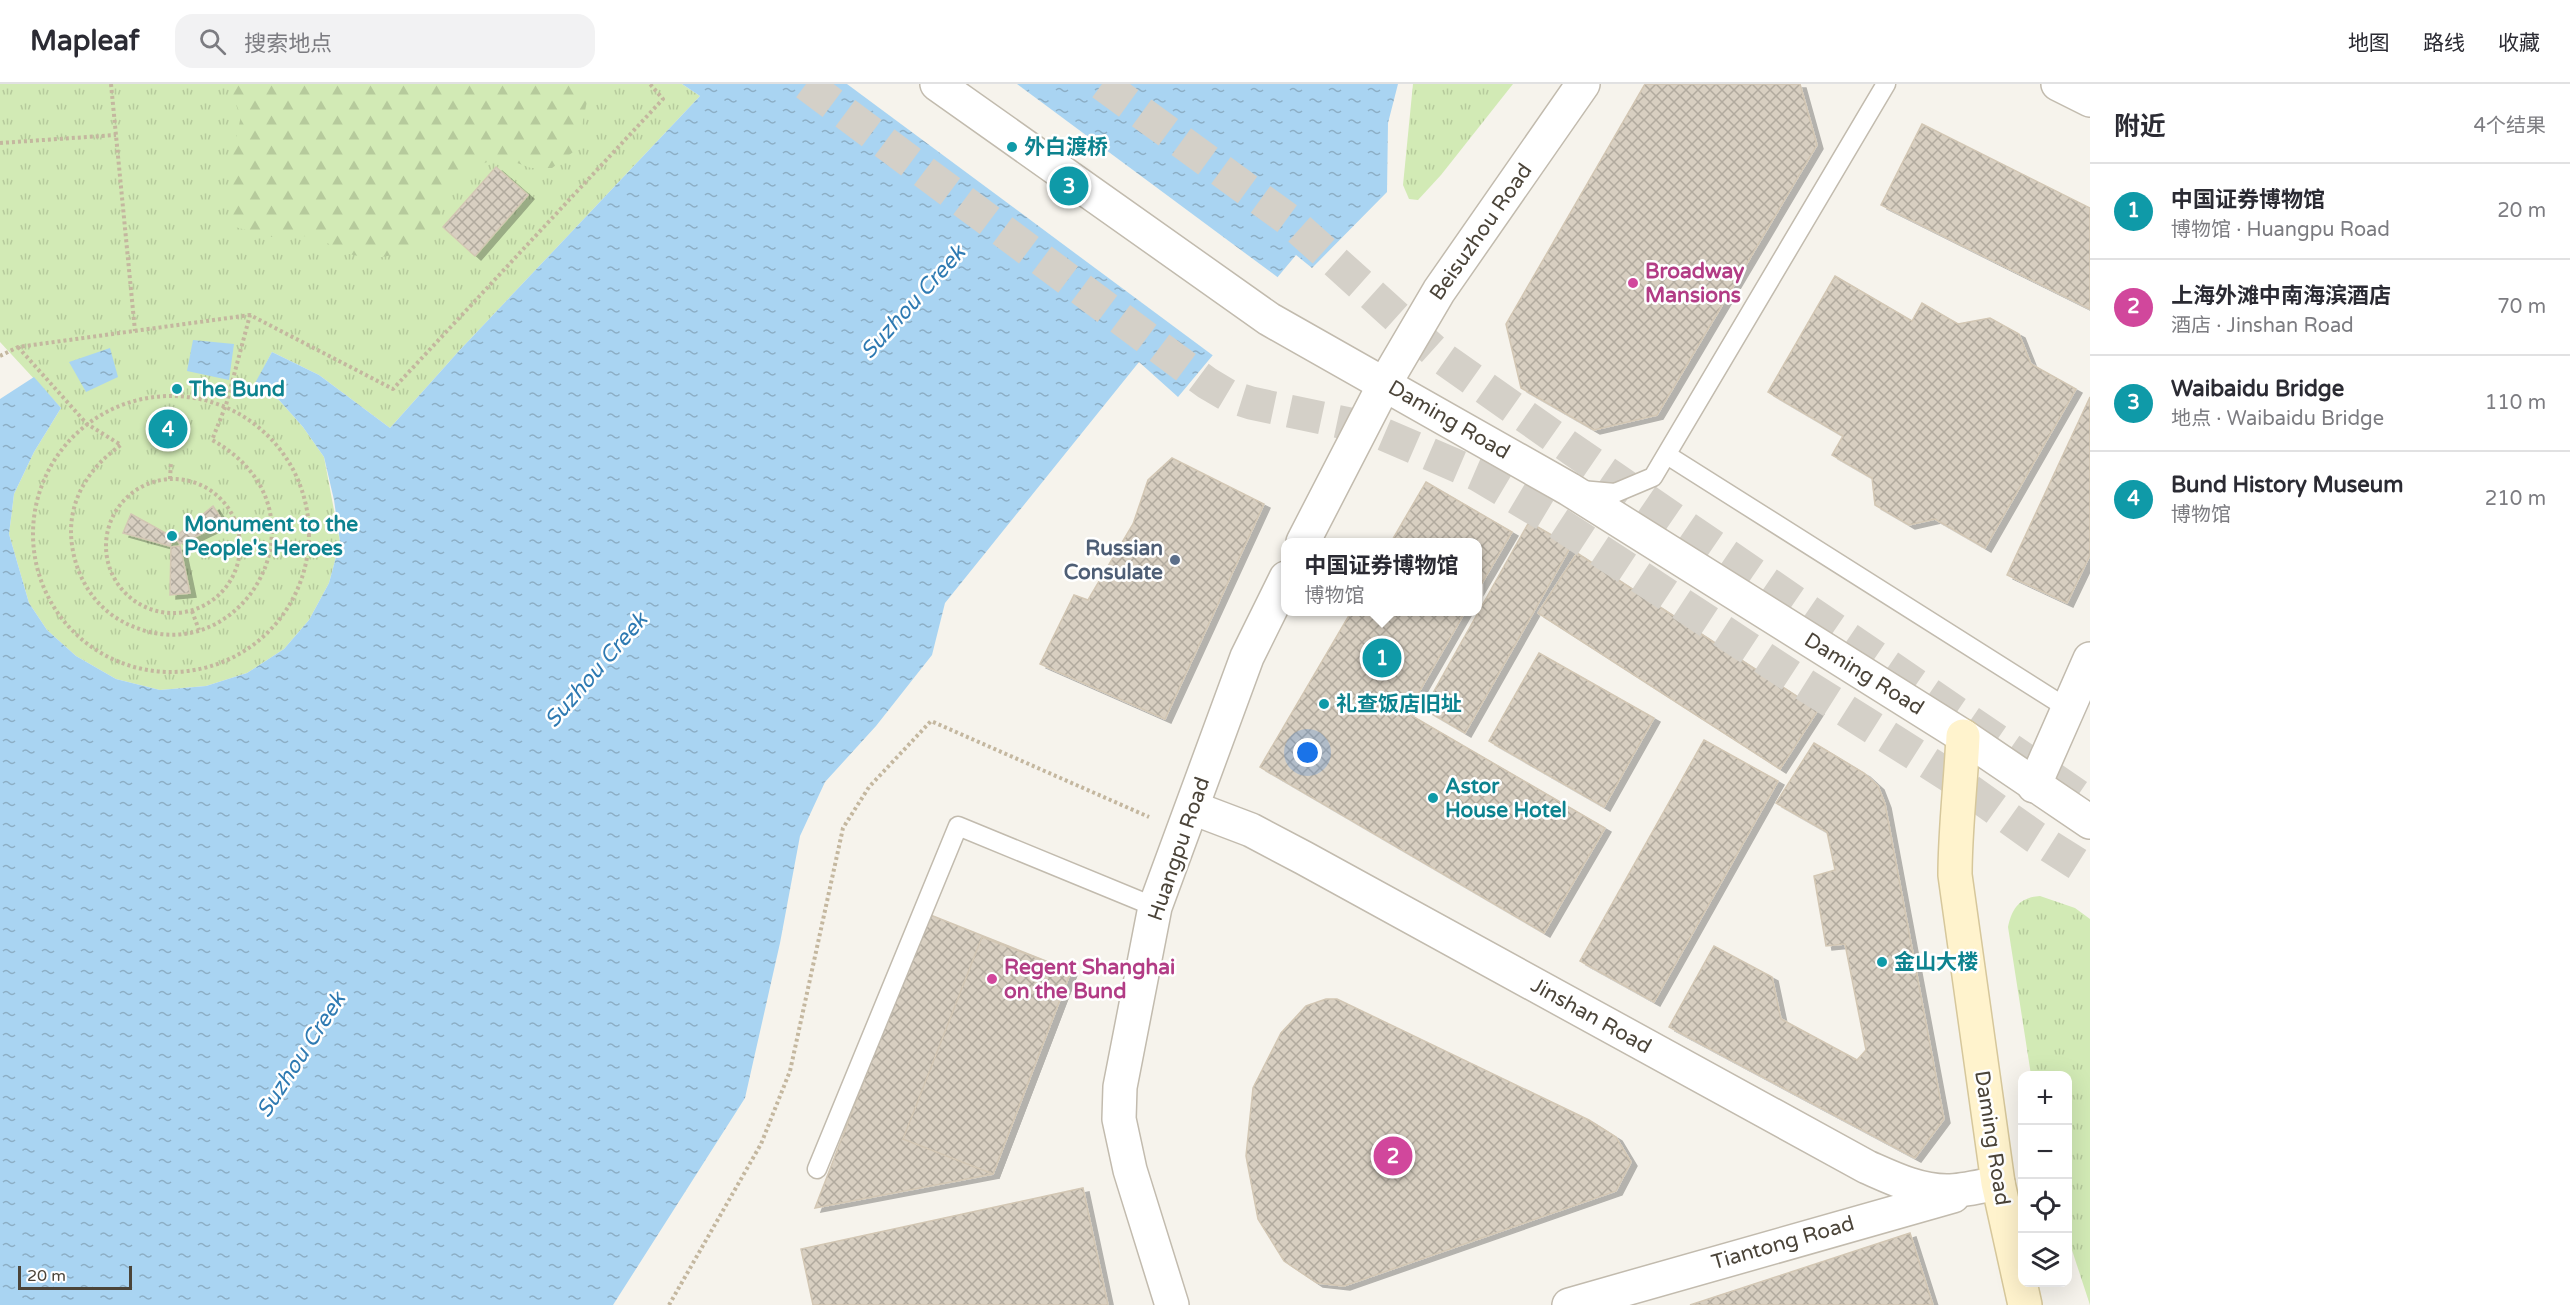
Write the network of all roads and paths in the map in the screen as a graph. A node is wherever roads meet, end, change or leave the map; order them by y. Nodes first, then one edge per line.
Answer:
1 (111, 84) edge
2 (650, 84) edge
3 (937, 84) edge
4 (1583, 84) edge
5 (1886, 84) edge
6 (2058, 84) edge
7 (2090, 100) edge
8 (116, 135) junction
9 (0, 143) edge
10 (250, 315) junction
11 (135, 331) junction
12 (18, 347) junction
13 (0, 356) edge
14 (1385, 383) junction
15 (226, 405) junction
16 (87, 424) junction
17 (1667, 455) junction
18 (171, 462) dead end
19 (170, 479) junction
20 (1569, 489) junction
21 (1306, 538) edge
22 (1281, 588) edge
23 (192, 611) junction
24 (199, 630) junction
25 (2090, 659) edge
26 (2067, 708) junction
27 (1963, 736) junction
28 (2034, 786) junction
29 (1188, 820) junction
30 (2090, 822) edge
31 (1155, 907) junction
32 (817, 1169) dead end
33 (1998, 1183) junction
34 (669, 1305) edge
35 (1172, 1305) edge
36 (1569, 1305) edge
37 (2025, 1305) edge

1 - 8 path
2 - 10 path
3 - 14 street, Daming Road
4 - 14 street, Beisuzhou Road
5 - 17 lane
6 - 7 street
8 - 9 path
8 - 11 path
10 - 11 path
10 - 15 path
11 - 12 path
12 - 13 path
12 - 16 path
14 - 20 street, Daming Road
14 - 21 street
15 - 16 path
15 - 16 path
15 - 24 path
16 - 24 path
17 - 20 lane
17 - 26 lane
18 - 19 path
19 - 23 path
19 - 23 path
20 - 27 street, Daming Road
22 - 29 street, Huangpu Road
23 - 24 path
25 - 26 street
26 - 28 street
27 - 28 street
27 - 33 main road, Daming Road
28 - 30 street
29 - 31 street, Huangpu Road
29 - 33 street, Jinshan Road
29 - 34 path
31 - 32 lane
31 - 35 street, Huangpu Road
33 - 36 street, Tiantong Road
33 - 37 main road, Daming Road

